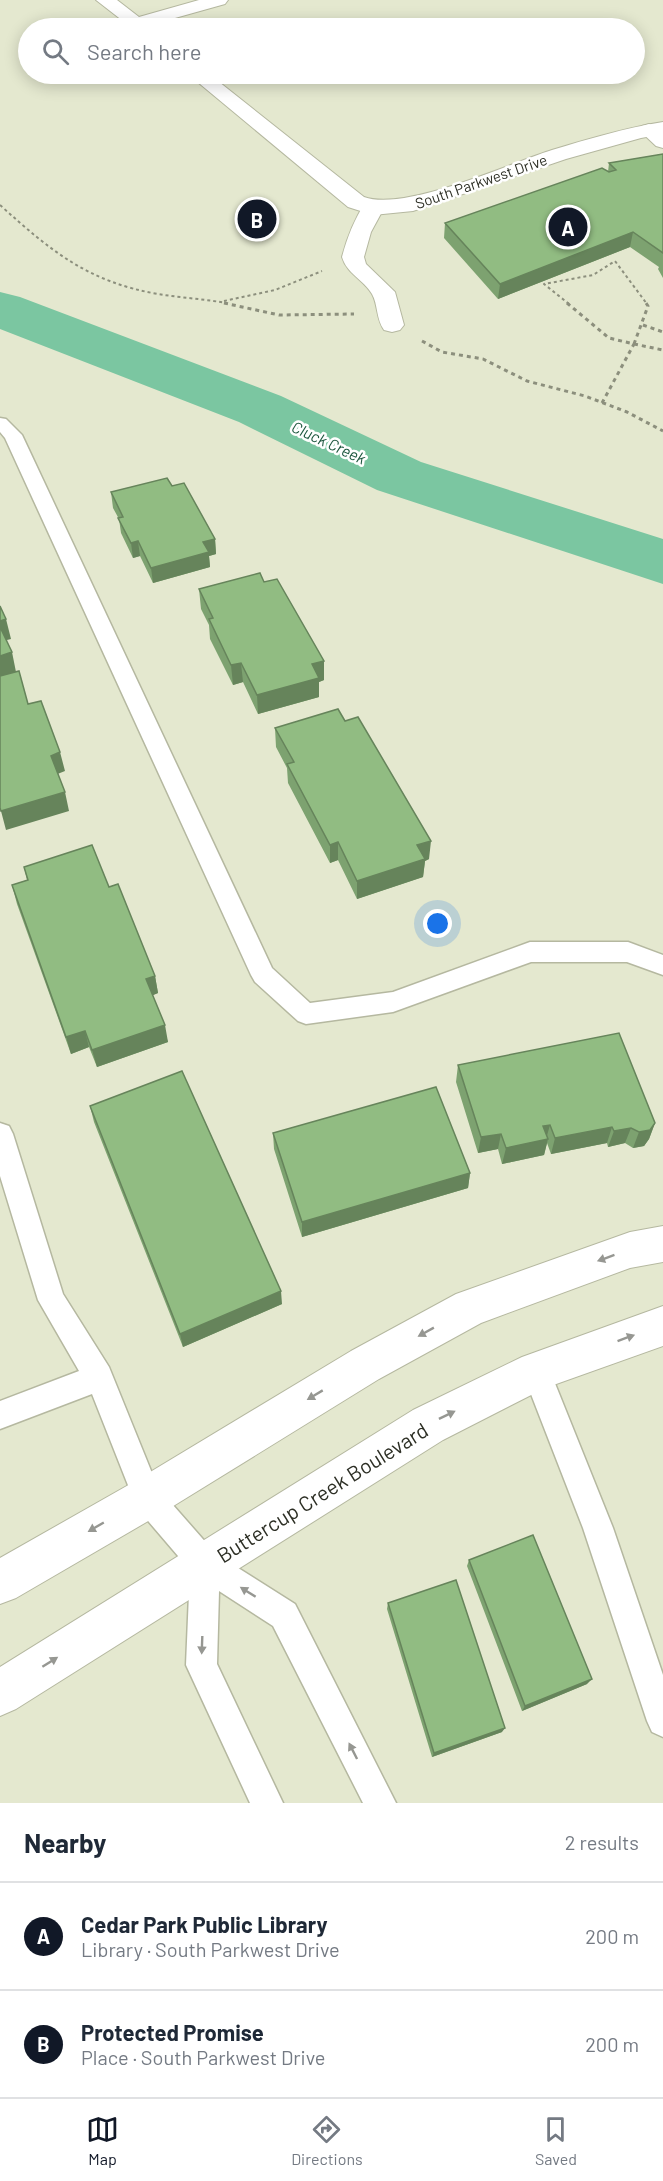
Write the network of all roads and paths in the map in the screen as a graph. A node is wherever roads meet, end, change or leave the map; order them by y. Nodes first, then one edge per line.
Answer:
1 (105, 0) edge
2 (219, 0) edge
3 (129, 18) edge
4 (164, 18) edge
5 (210, 84) edge
6 (658, 134) edge
7 (0, 205) edge
8 (373, 208) junction
9 (353, 257) junction
10 (220, 302) junction
11 (392, 325) junction
12 (642, 325) junction
13 (663, 332) edge
14 (634, 343) junction
15 (663, 350) edge
16 (602, 403) junction
17 (0, 423) edge
18 (663, 431) edge
19 (663, 965) edge
20 (0, 1134) edge
21 (663, 1244) edge
22 (663, 1326) edge
23 (536, 1371) junction
24 (99, 1377) junction
25 (0, 1415) edge
26 (147, 1498) junction
27 (205, 1565) junction
28 (0, 1582) edge
29 (0, 1694) edge
30 (663, 1721) edge
31 (267, 1803) edge
32 (380, 1803) edge

1 - 3 street
2 - 4 street
5 - 8 street
6 - 8 street, South Parkwest Drive
7 - 10 path
8 - 9 street
9 - 10 path
9 - 11 street
10 - 11 path
11 - 16 path
12 - 13 path
12 - 14 path
12 - 14 path
14 - 15 path
14 - 16 path
16 - 18 path
17 - 19 lane
20 - 24 lane
21 -> 26 street
23 -> 22 street, Buttercup Creek Boulevard
27 -> 23 street, Buttercup Creek Boulevard
23 - 30 lane
24 - 25 lane
24 - 26 lane
26 - 27 lane
26 -> 28 street
29 -> 27 street, Buttercup Creek Boulevard
27 -> 31 lane
32 -> 27 lane

